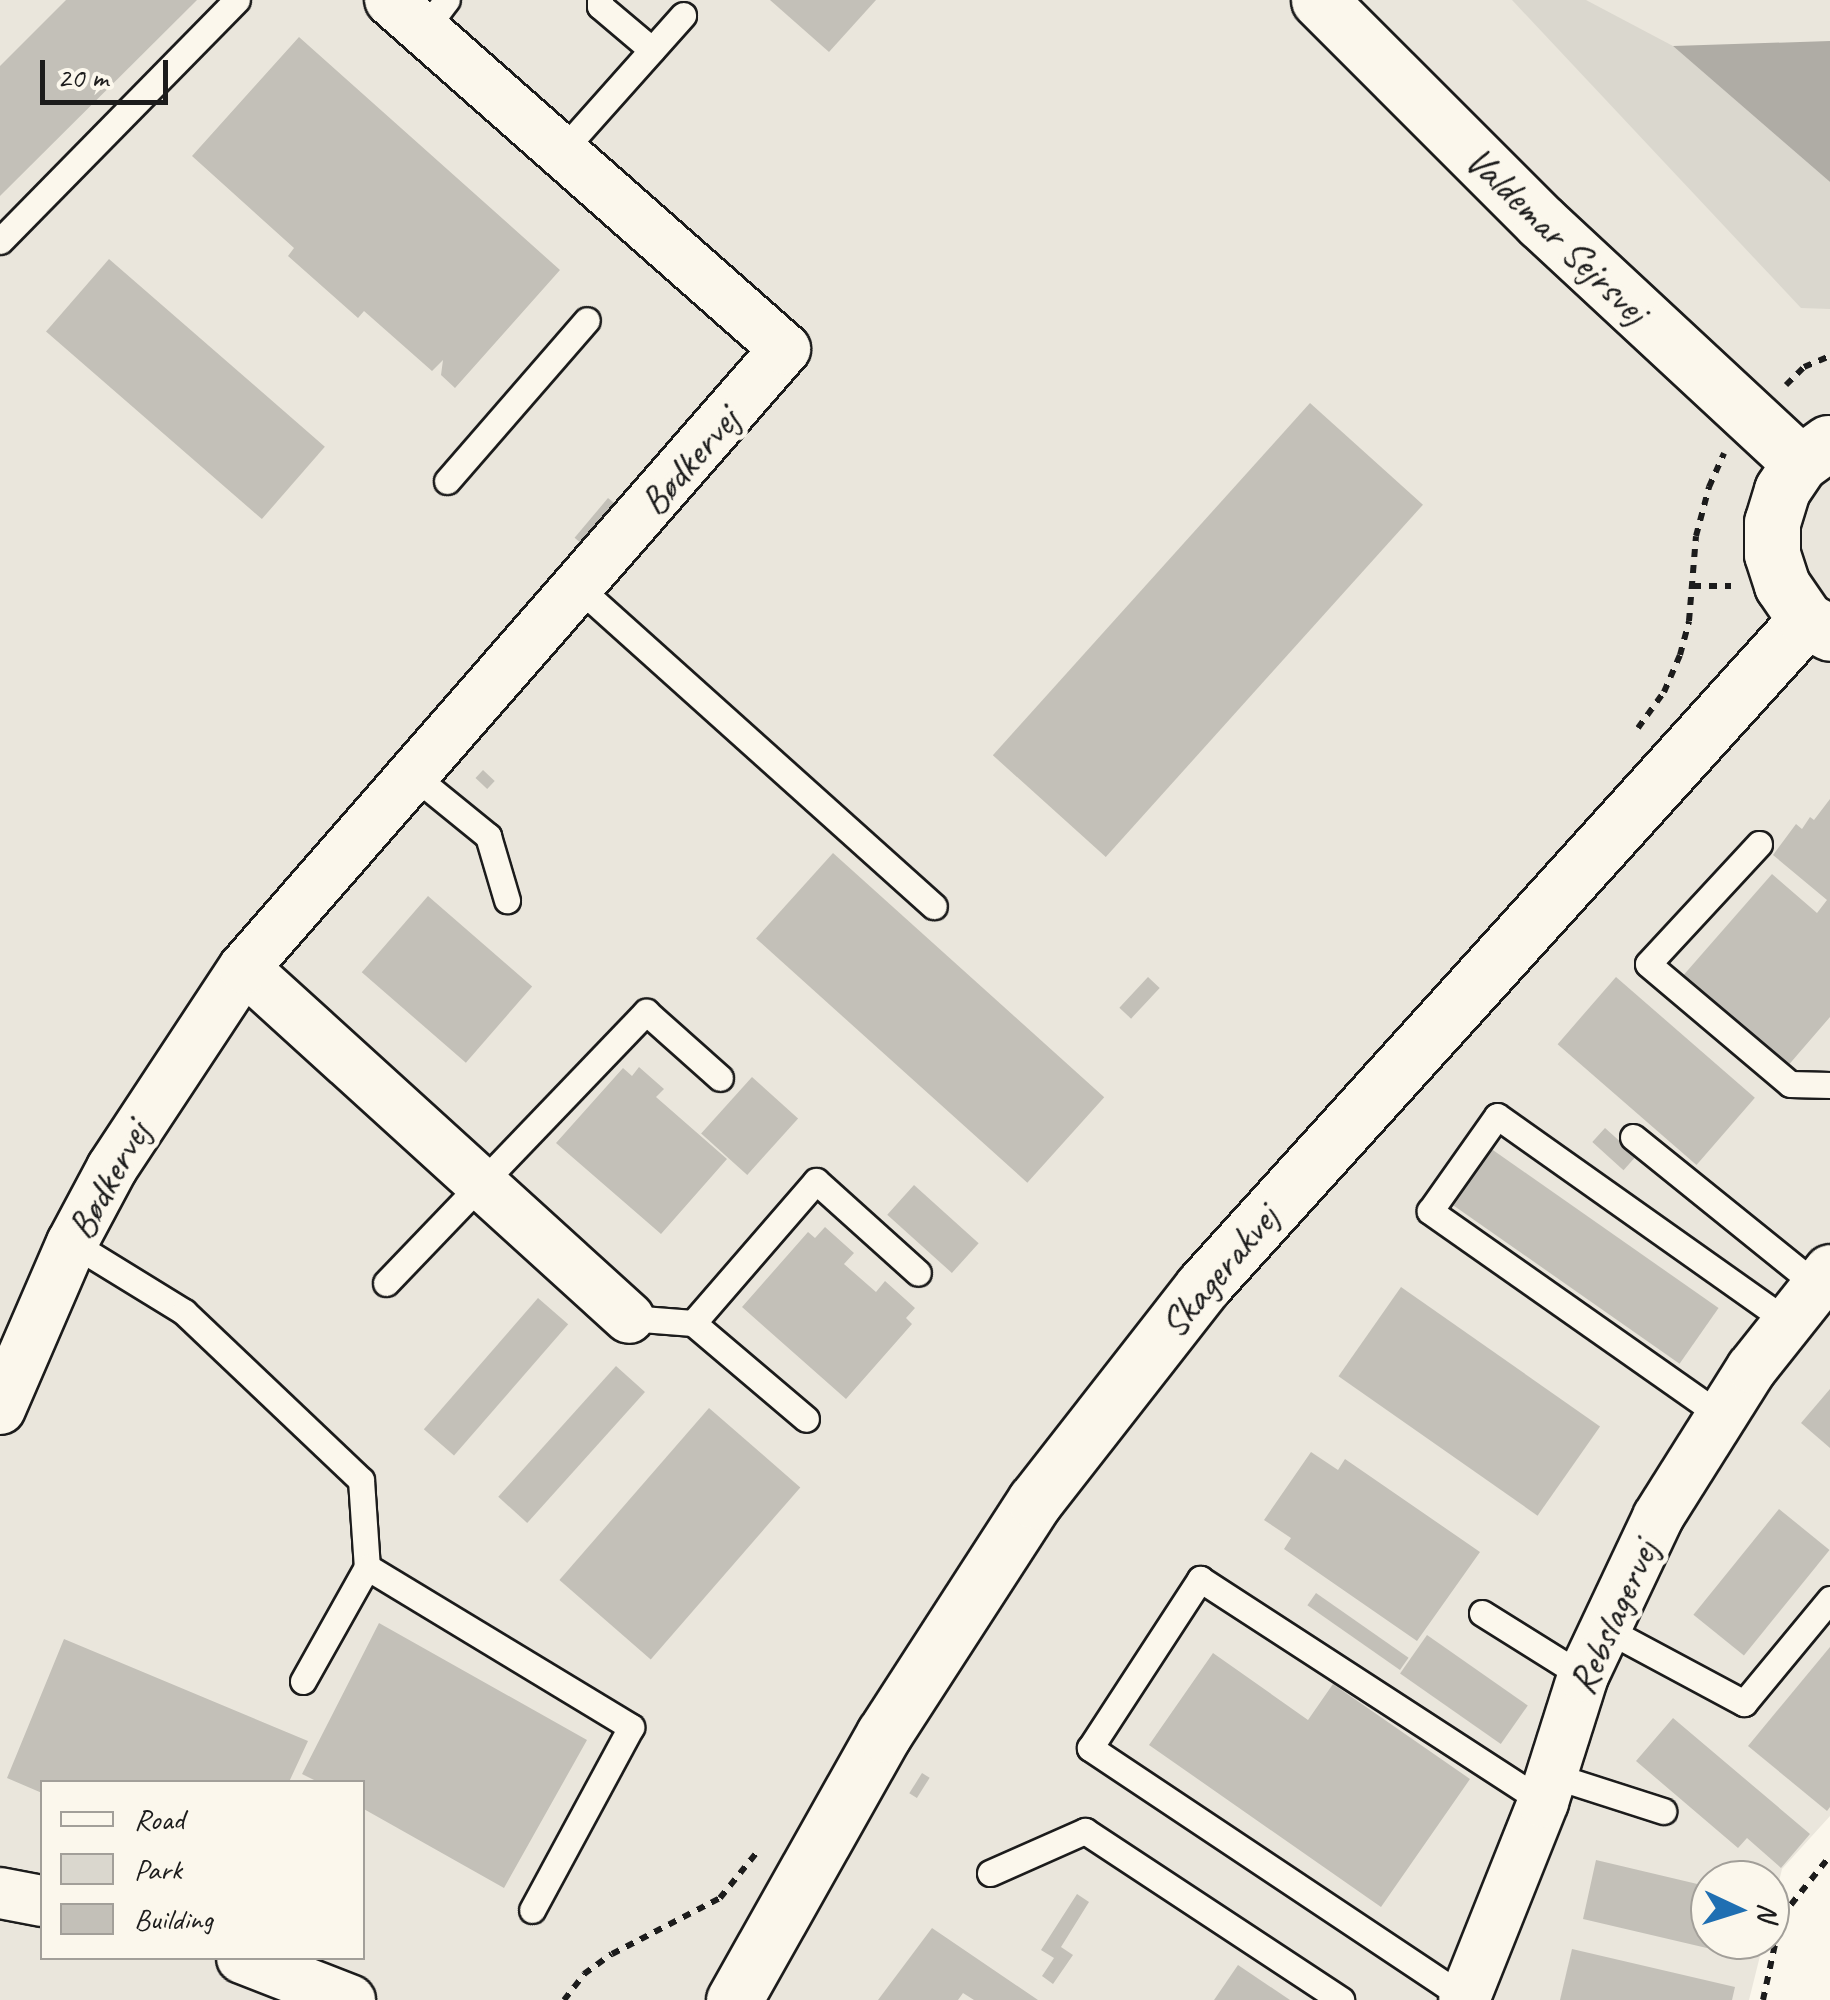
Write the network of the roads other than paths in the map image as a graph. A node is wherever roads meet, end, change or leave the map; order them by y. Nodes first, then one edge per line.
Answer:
1 (237, 0) edge
2 (600, 0) edge
3 (1320, 0) edge
4 (420, 10) edge
5 (683, 14) dead end
6 (652, 50) junction
7 (562, 152) junction
8 (0, 241) edge
9 (587, 320) dead end
10 (1815, 452) edge
11 (447, 481) dead end
12 (578, 586) junction
13 (1818, 626) edge
14 (413, 775) junction
15 (1759, 844) dead end
16 (507, 900) dead end
17 (934, 906) dead end
18 (244, 968) junction
19 (720, 1078) dead end
20 (1830, 1085) edge
21 (1633, 1138) dead end
22 (481, 1184) junction
23 (72, 1243) junction
24 (918, 1273) dead end
25 (386, 1283) dead end
26 (1811, 1292) edge
27 (629, 1318) joint
28 (693, 1323) junction
29 (0, 1408) edge
30 (1720, 1416) junction
31 (806, 1419) dead end
32 (367, 1567) junction
33 (1830, 1599) edge
34 (1482, 1613) dead end
35 (1604, 1628) junction
36 (1583, 1676) junction
37 (303, 1682) dead end
38 (1547, 1788) junction
39 (1663, 1810) dead end
40 (990, 1873) dead end
41 (532, 1910) dead end
42 (247, 1960) edge
43 (1464, 1999) edge
44 (350, 2000) edge
45 (734, 2000) edge
46 (1341, 2000) edge

1 - 8 lane
2 - 6 lane
3 - 10 street, Valdemar Sejrsvej
4 - 7 street, Bødkervej
5 - 6 lane
6 - 7 lane
7 - 12 street, Bødkervej
9 - 11 lane
10 - 13 street
12 - 14 street, Bødkervej
12 - 17 lane
13 - 45 street, Skagerakvej
14 - 16 lane
14 - 18 street, Bødkervej
15 - 20 lane
18 - 22 street
18 - 23 street, Bødkervej
19 - 22 lane
21 - 26 lane
22 - 25 lane
22 - 27 street
23 - 29 street, Bødkervej
23 - 32 lane
24 - 28 lane
26 - 30 street, Rebslagervej
26 - 30 lane
27 - 28 lane
28 - 31 lane
30 - 35 street, Rebslagervej
32 - 37 lane
32 - 41 lane
33 - 35 lane
34 - 36 lane
35 - 36 street, Rebslagervej
36 - 38 street, Rebslagervej
38 - 39 lane
38 - 43 street, Rebslagervej
38 - 43 lane
40 - 46 lane
42 - 44 street

